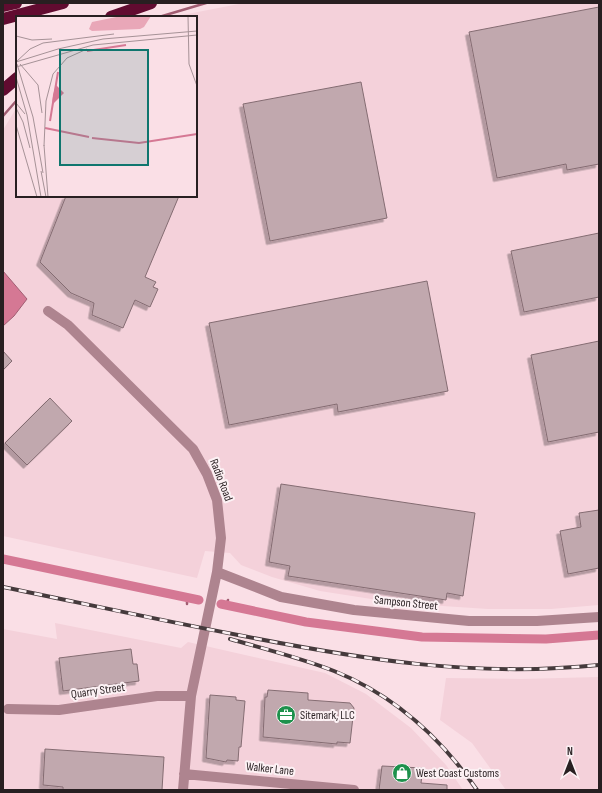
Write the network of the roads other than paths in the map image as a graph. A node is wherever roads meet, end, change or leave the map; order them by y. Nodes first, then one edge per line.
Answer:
1 (16, 3) edge
2 (63, 3) edge
3 (151, 3) edge
4 (3, 6) edge
5 (114, 16) edge
6 (3, 19) edge
7 (16, 79) edge
8 (3, 90) edge
9 (48, 311) dead end
10 (217, 572) junction
11 (599, 617) edge
12 (191, 696) junction
13 (8, 710) dead end
14 (184, 774) junction
15 (183, 790) edge
16 (354, 790) edge

1 - 4 highway
2 - 6 highway
3 - 5 highway
7 - 8 highway
9 - 10 street, Radio Road
10 - 11 street, Sampson Street
10 - 12 street, Radio Road
12 - 13 street, Quarry Street
12 - 14 street, Radio Road
14 - 15 street, Radio Road
14 - 16 street, Walker Lane

